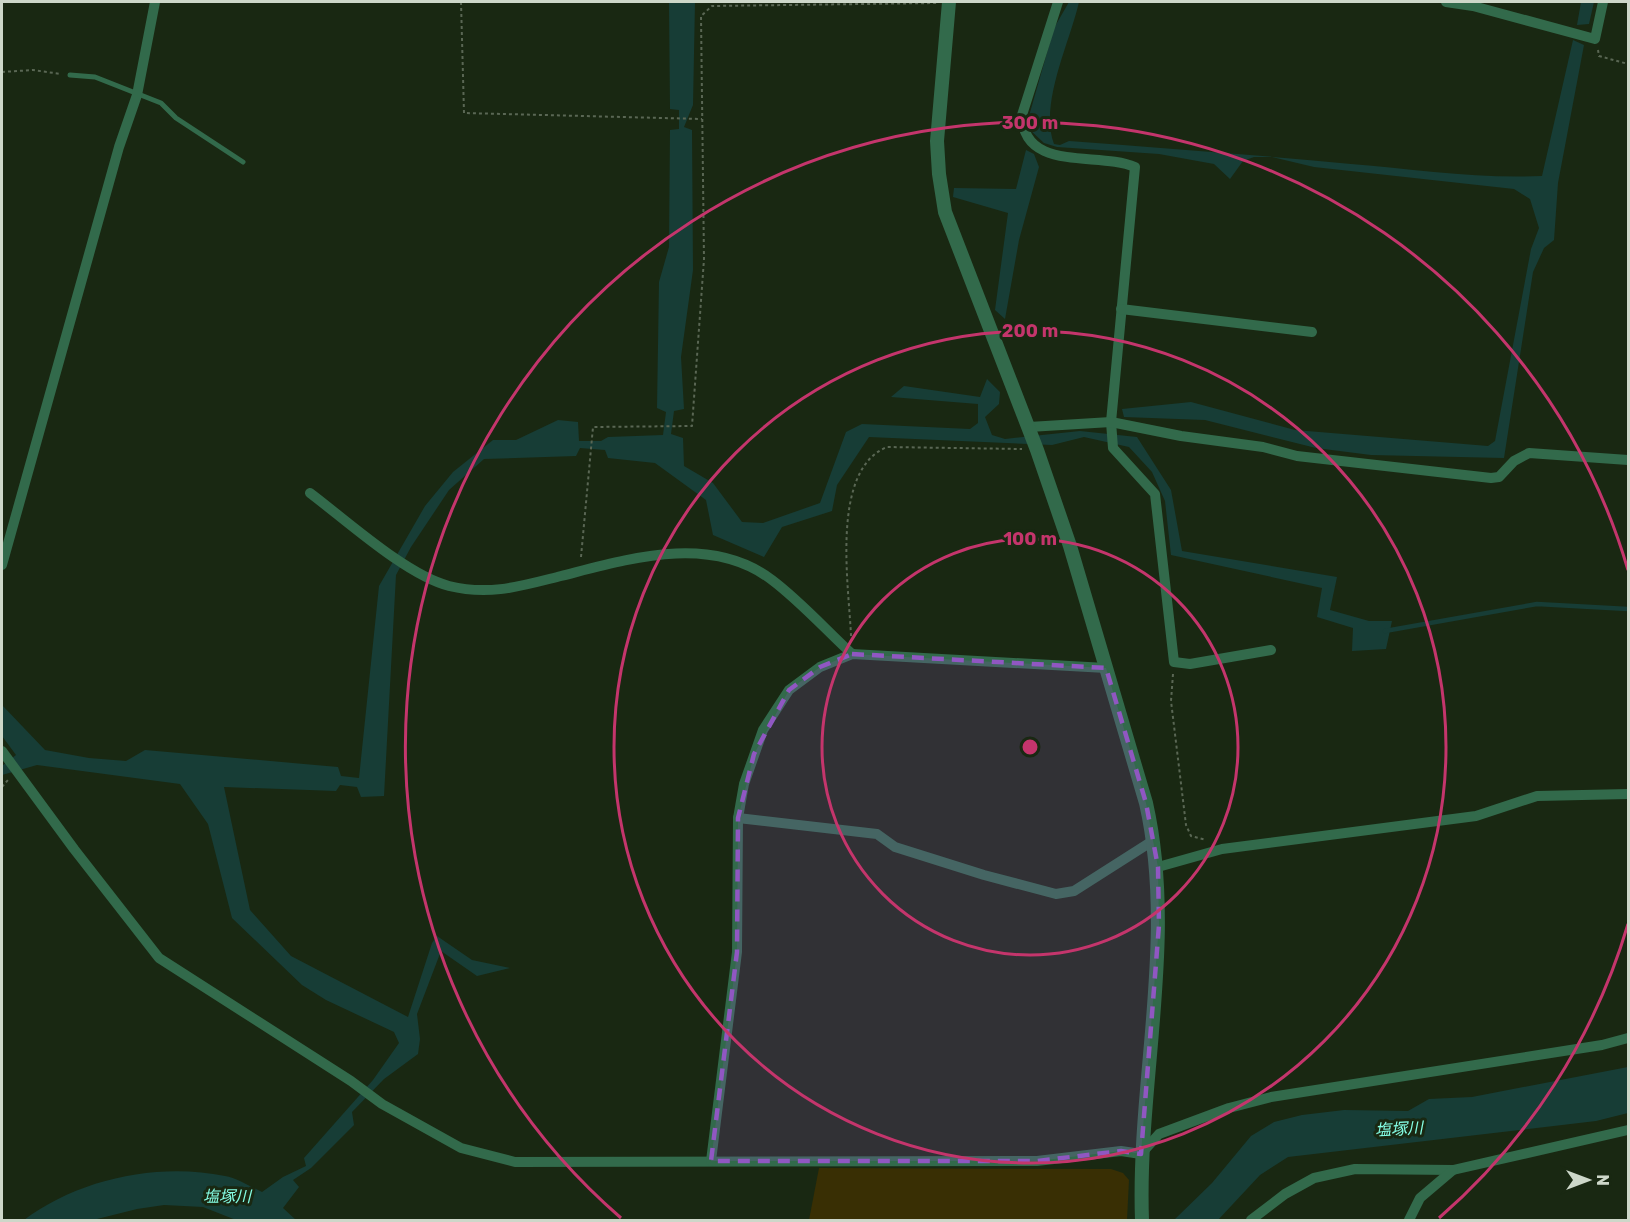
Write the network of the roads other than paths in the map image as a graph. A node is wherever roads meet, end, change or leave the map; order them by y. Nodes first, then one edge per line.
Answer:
1 (155, 2) edge
2 (949, 2) edge
3 (1058, 2) edge
4 (1446, 2) edge
5 (1603, 2) edge
6 (70, 75) road end
7 (137, 95) junction
8 (243, 162) dead end
9 (1121, 309) junction
10 (1312, 332) dead end
11 (1111, 422) junction
12 (1029, 427) junction
13 (1629, 460) edge
14 (310, 493) dead end
15 (2, 565) edge
16 (1271, 650) dead end
17 (852, 654) junction
18 (1106, 668) junction
19 (2, 751) edge
20 (1629, 794) edge
21 (738, 818) junction
22 (1154, 840) junction
23 (1158, 867) junction
24 (1629, 1038) edge
25 (1629, 1130) edge
26 (1141, 1154) junction
27 (711, 1161) junction
28 (1453, 1170) junction
29 (1142, 1221) edge
30 (1251, 1221) edge
31 (1410, 1221) edge

1 - 7 street
2 - 12 street
3 - 9 street
4 - 5 street
6 - 7 lane
7 - 8 lane
7 - 15 street
9 - 10 street
9 - 11 street
11 - 12 street
11 - 13 street
11 - 16 street
12 - 18 street
14 - 17 street
17 - 18 street
17 - 21 street
18 - 22 street
19 - 27 street
20 - 23 street
21 - 22 street
21 - 27 street
22 - 23 street
23 - 26 street
24 - 26 street
25 - 28 street
26 - 27 street
26 - 29 street
28 - 30 street
28 - 31 street

